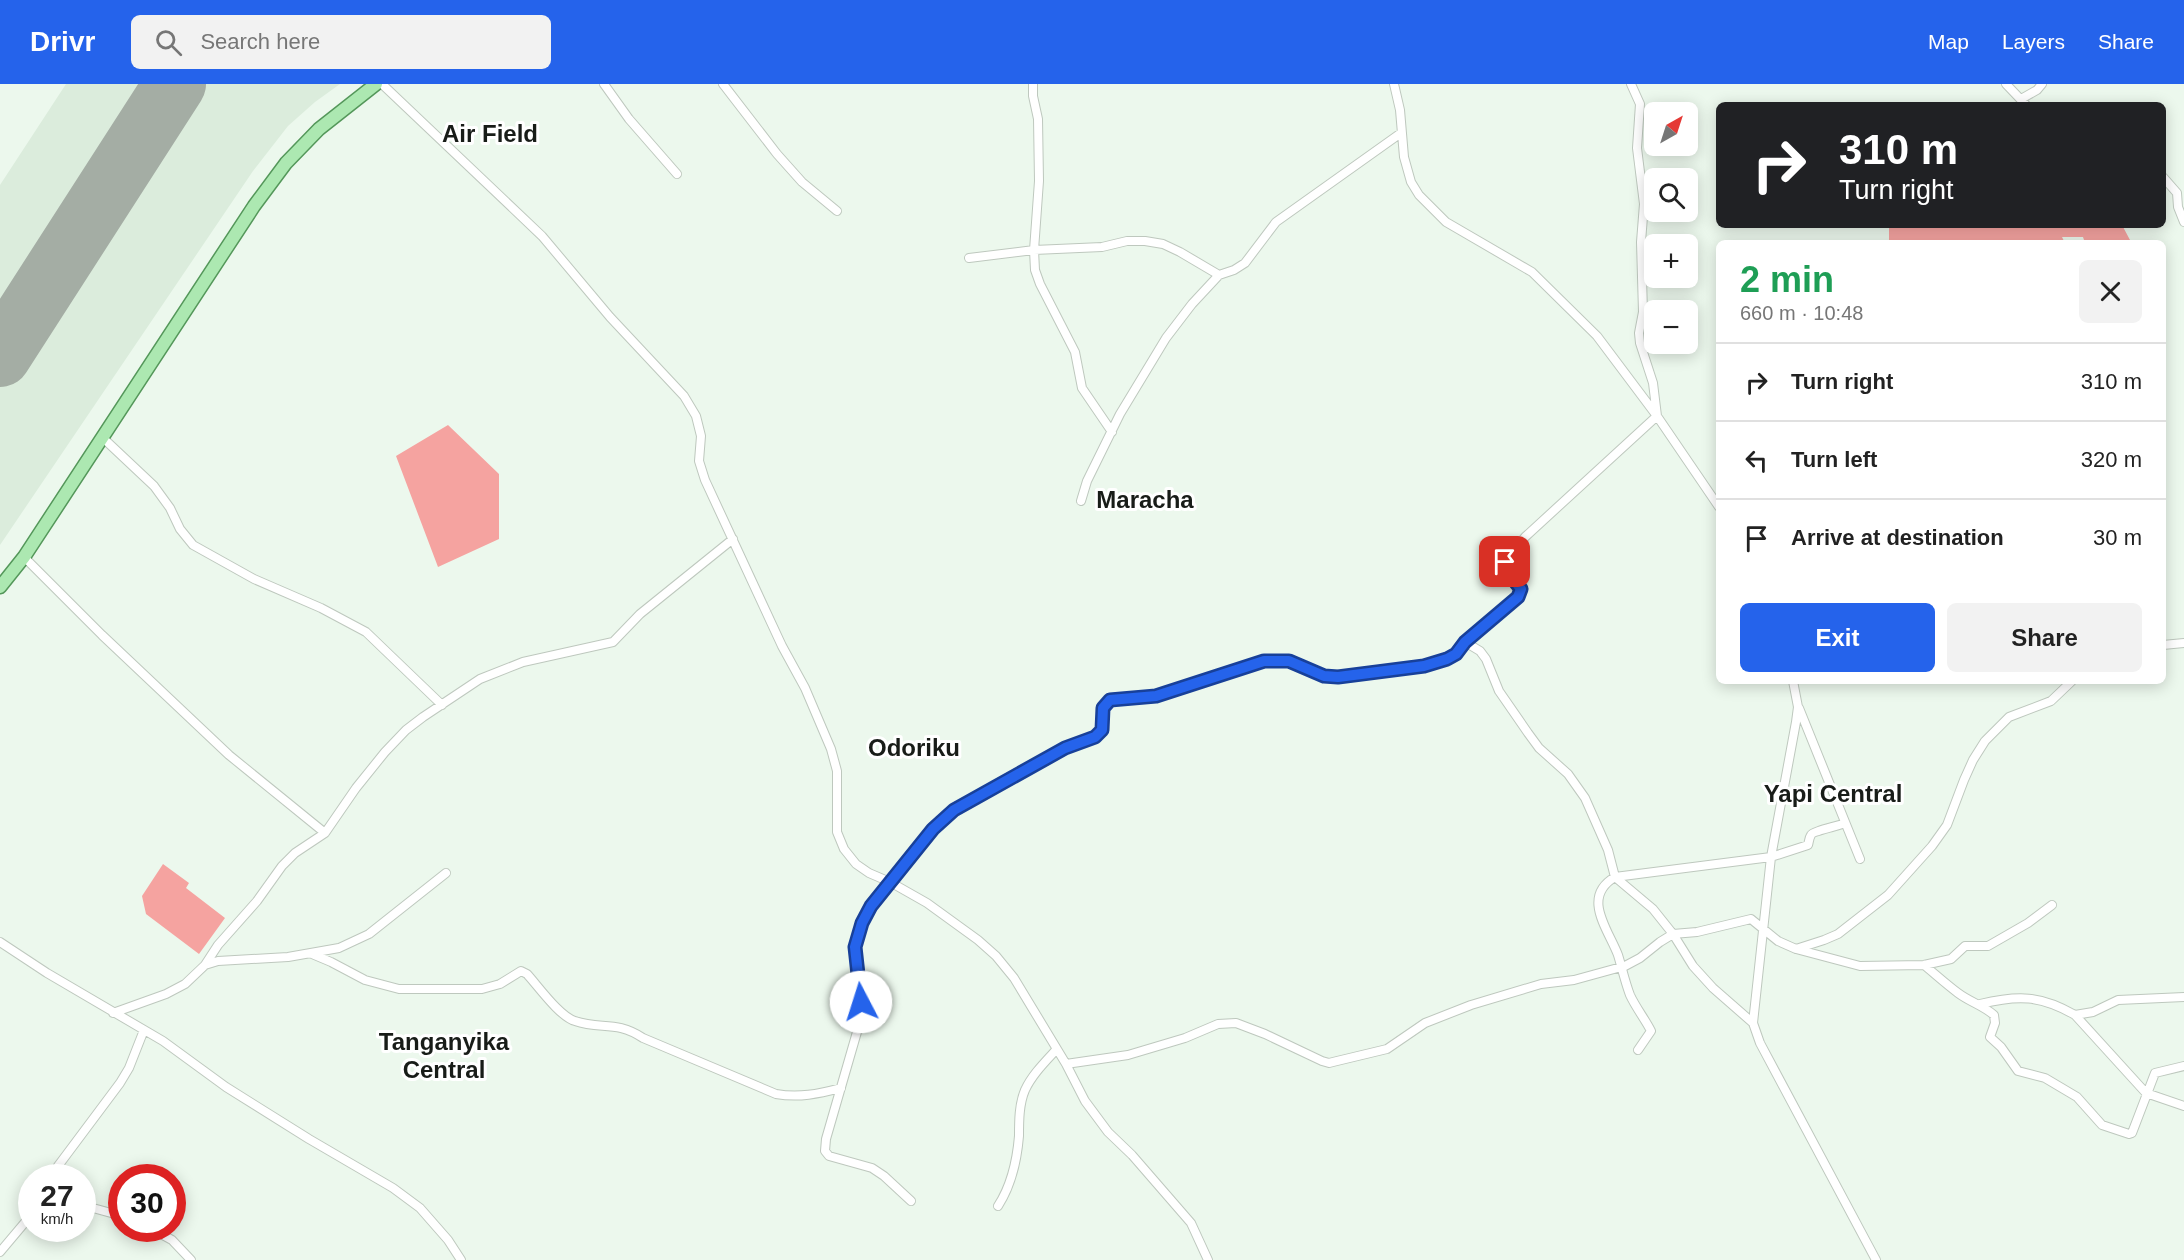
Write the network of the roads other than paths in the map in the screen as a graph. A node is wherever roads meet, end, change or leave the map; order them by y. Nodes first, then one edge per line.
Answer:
1 (376, 84) edge
2 (382, 84) edge
3 (604, 84) edge
4 (723, 84) edge
5 (1033, 84) edge
6 (1394, 84) edge
7 (1631, 84) edge
8 (2006, 84) edge
9 (2042, 84) edge
10 (2023, 102) edge
11 (1401, 133) junction
12 (677, 174) dead end
13 (2166, 180) edge
14 (2181, 194) edge
15 (837, 211) dead end
16 (2184, 222) edge
17 (1034, 250) junction
18 (969, 258) dead end
19 (1219, 275) junction
20 (1657, 416) junction
21 (1112, 432) junction
22 (103, 438) junction
23 (1081, 501) dead end
24 (1716, 503) edge
25 (733, 539) junction
26 (24, 557) junction
27 (0, 587) edge
28 (1465, 642) junction
29 (2184, 643) edge
30 (2166, 645) edge
31 (1794, 684) edge
32 (2069, 684) edge
33 (442, 705) junction
34 (1798, 707) junction
35 (1845, 823) junction
36 (325, 833) junction
37 (1771, 857) junction
38 (1860, 859) dead end
39 (446, 873) dead end
40 (1615, 877) junction
41 (890, 882) junction
42 (2052, 905) dead end
43 (1763, 929) junction
44 (1673, 934) junction
45 (0, 942) edge
46 (1796, 949) junction
47 (312, 954) junction
48 (205, 965) junction
49 (1924, 965) junction
50 (1622, 967) junction
51 (2184, 997) edge
52 (1980, 1004) junction
53 (113, 1013) junction
54 (2075, 1015) junction
55 (1754, 1023) junction
56 (144, 1030) junction
57 (1056, 1050) junction
58 (1638, 1050) dead end
59 (1066, 1064) junction
60 (2184, 1066) edge
61 (841, 1088) junction
62 (2146, 1093) junction
63 (2184, 1106) edge
64 (59, 1164) edge
65 (911, 1201) dead end
66 (998, 1206) dead end
67 (18, 1231) edge
68 (174, 1242) edge
69 (0, 1252) edge
70 (191, 1260) edge
71 (461, 1260) edge
72 (1208, 1260) edge
73 (1876, 1260) edge

1 - 22 main road
2 - 25 street
3 - 12 street
4 - 15 street
5 - 17 street
6 - 11 street
7 - 20 street
8 - 10 street
9 - 10 street
11 - 19 street
11 - 20 street
13 - 14 street
14 - 16 street
17 - 18 street
17 - 19 street
17 - 21 street
19 - 21 street
20 - 24 street
20 - 28 street
21 - 23 street
22 - 26 main road
22 - 33 street
25 - 33 street
25 - 41 street
26 - 27 main road
26 - 36 street
28 - 40 street
28 - 41 street
29 - 30 street
31 - 34 street
32 - 46 street
33 - 36 street
34 - 35 street
34 - 37 street
35 - 37 street
35 - 38 street
36 - 48 street
37 - 40 street
37 - 43 street
39 - 47 street
40 - 44 street
40 - 50 street
41 - 57 street
41 - 61 street
42 - 49 street
43 - 44 street
43 - 46 street
43 - 55 street
44 - 50 street
44 - 55 street
45 - 53 street
46 - 49 street
47 - 48 street
47 - 61 street
48 - 53 street
49 - 52 street
50 - 58 street
50 - 59 street
51 - 54 street
52 - 54 street
52 - 62 street
53 - 56 street
54 - 62 street
55 - 73 street
56 - 64 street
56 - 71 street
57 - 59 street
57 - 66 street
59 - 72 street
60 - 62 street
61 - 65 street
62 - 63 street
67 - 69 street
68 - 70 street

